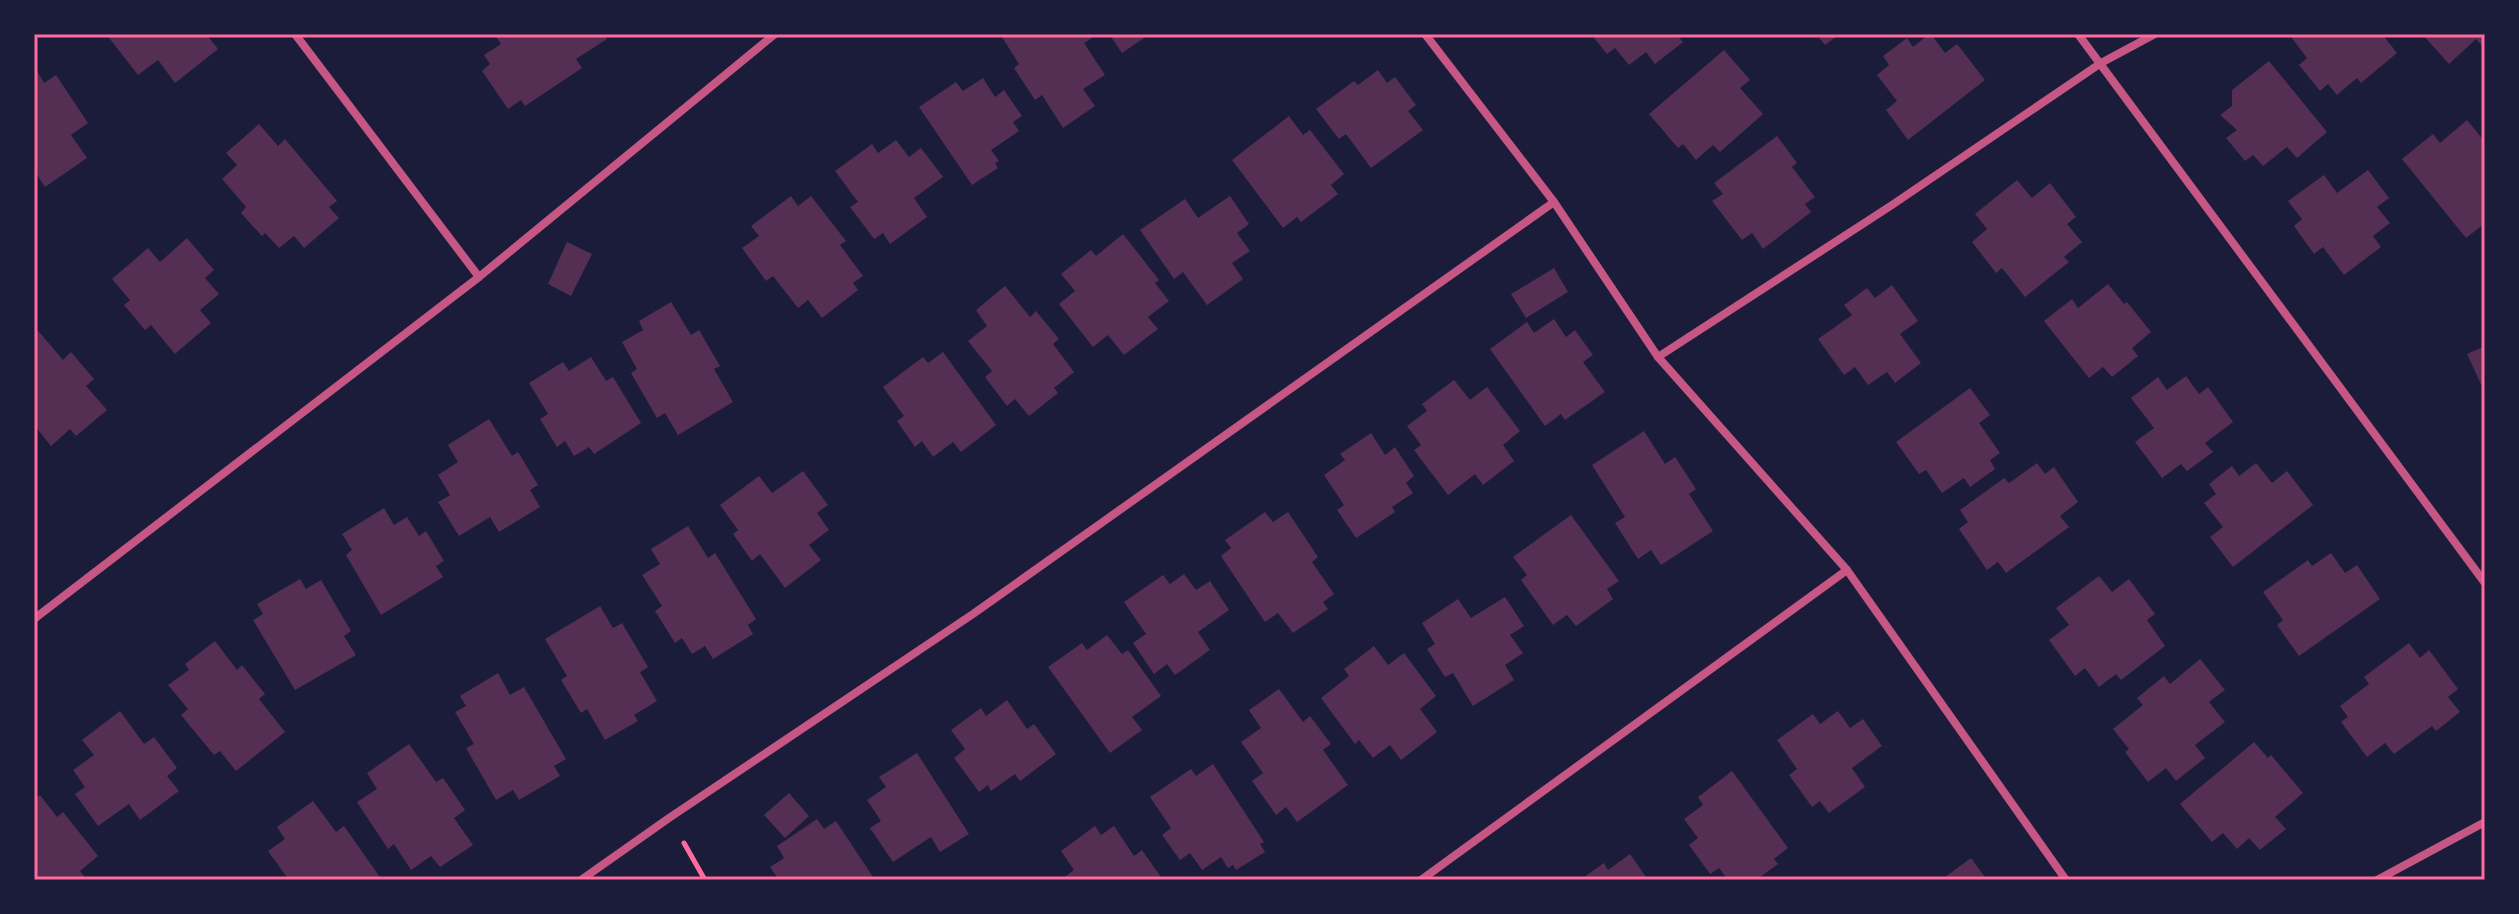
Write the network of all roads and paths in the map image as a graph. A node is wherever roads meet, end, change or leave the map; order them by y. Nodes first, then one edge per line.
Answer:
1 (295, 34) edge
2 (775, 34) edge
3 (1425, 34) edge
4 (2078, 34) edge
5 (2155, 34) edge
6 (2101, 63) junction
7 (1554, 202) junction
8 (479, 277) junction
9 (1658, 357) junction
10 (1847, 570) junction
11 (2485, 583) edge
12 (34, 619) edge
13 (669, 818) junction
14 (2485, 822) edge
15 (581, 880) edge
16 (705, 880) edge
17 (1421, 880) edge
18 (2066, 880) edge
19 (2377, 880) edge

1 - 8 street
2 - 8 street
3 - 7 street
4 - 6 street
5 - 6 street
6 - 9 street
6 - 11 street
7 - 9 street
7 - 13 street
8 - 12 street
9 - 10 street
10 - 17 street
10 - 18 street
13 - 15 street
13 - 16 path
14 - 19 street

